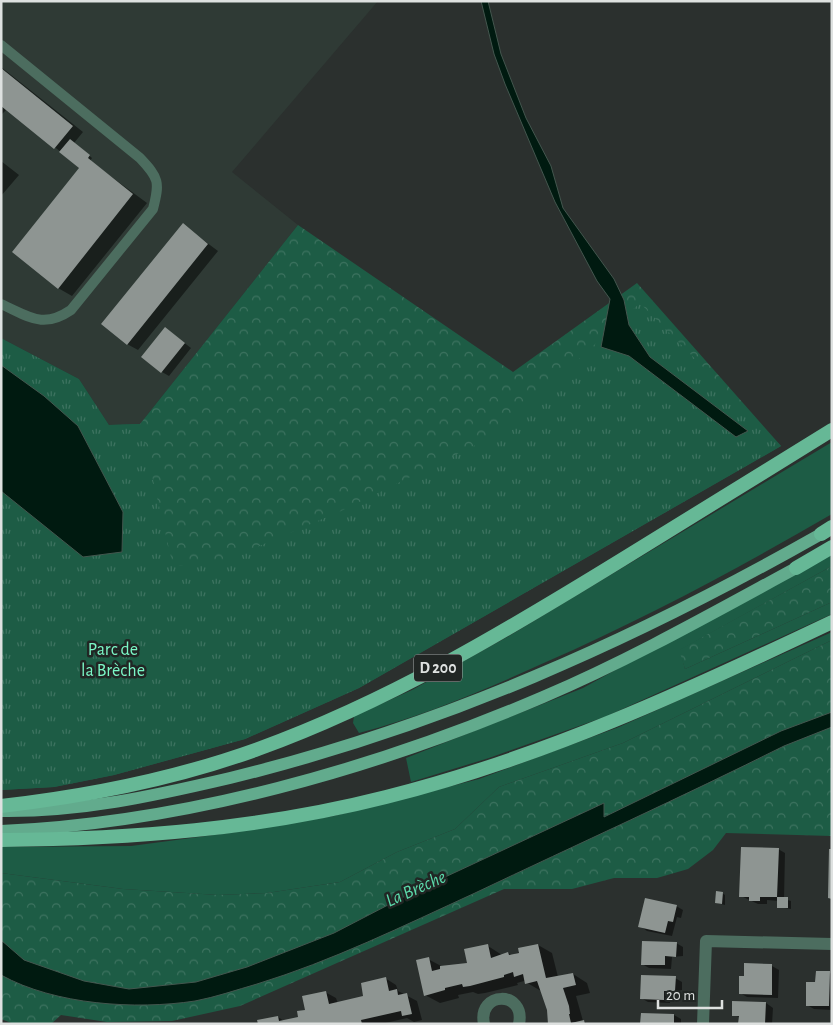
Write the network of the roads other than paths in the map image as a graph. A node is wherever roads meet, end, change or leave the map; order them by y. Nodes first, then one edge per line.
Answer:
1 (1, 45) edge
2 (1, 304) edge
3 (832, 430) edge
4 (826, 531) edge
5 (832, 547) edge
6 (796, 568) joint
7 (832, 622) edge
8 (1, 806) edge
9 (1, 811) edge
10 (1, 831) edge
11 (1, 840) edge
12 (832, 944) edge
13 (484, 1024) edge
14 (519, 1024) edge
15 (703, 1024) edge

1 - 2 lane
3 - 8 highway, D 200
4 - 9 main road, D 200
5 - 6 highway
6 - 10 main road
7 - 11 highway
12 - 15 street
13 - 14 street

